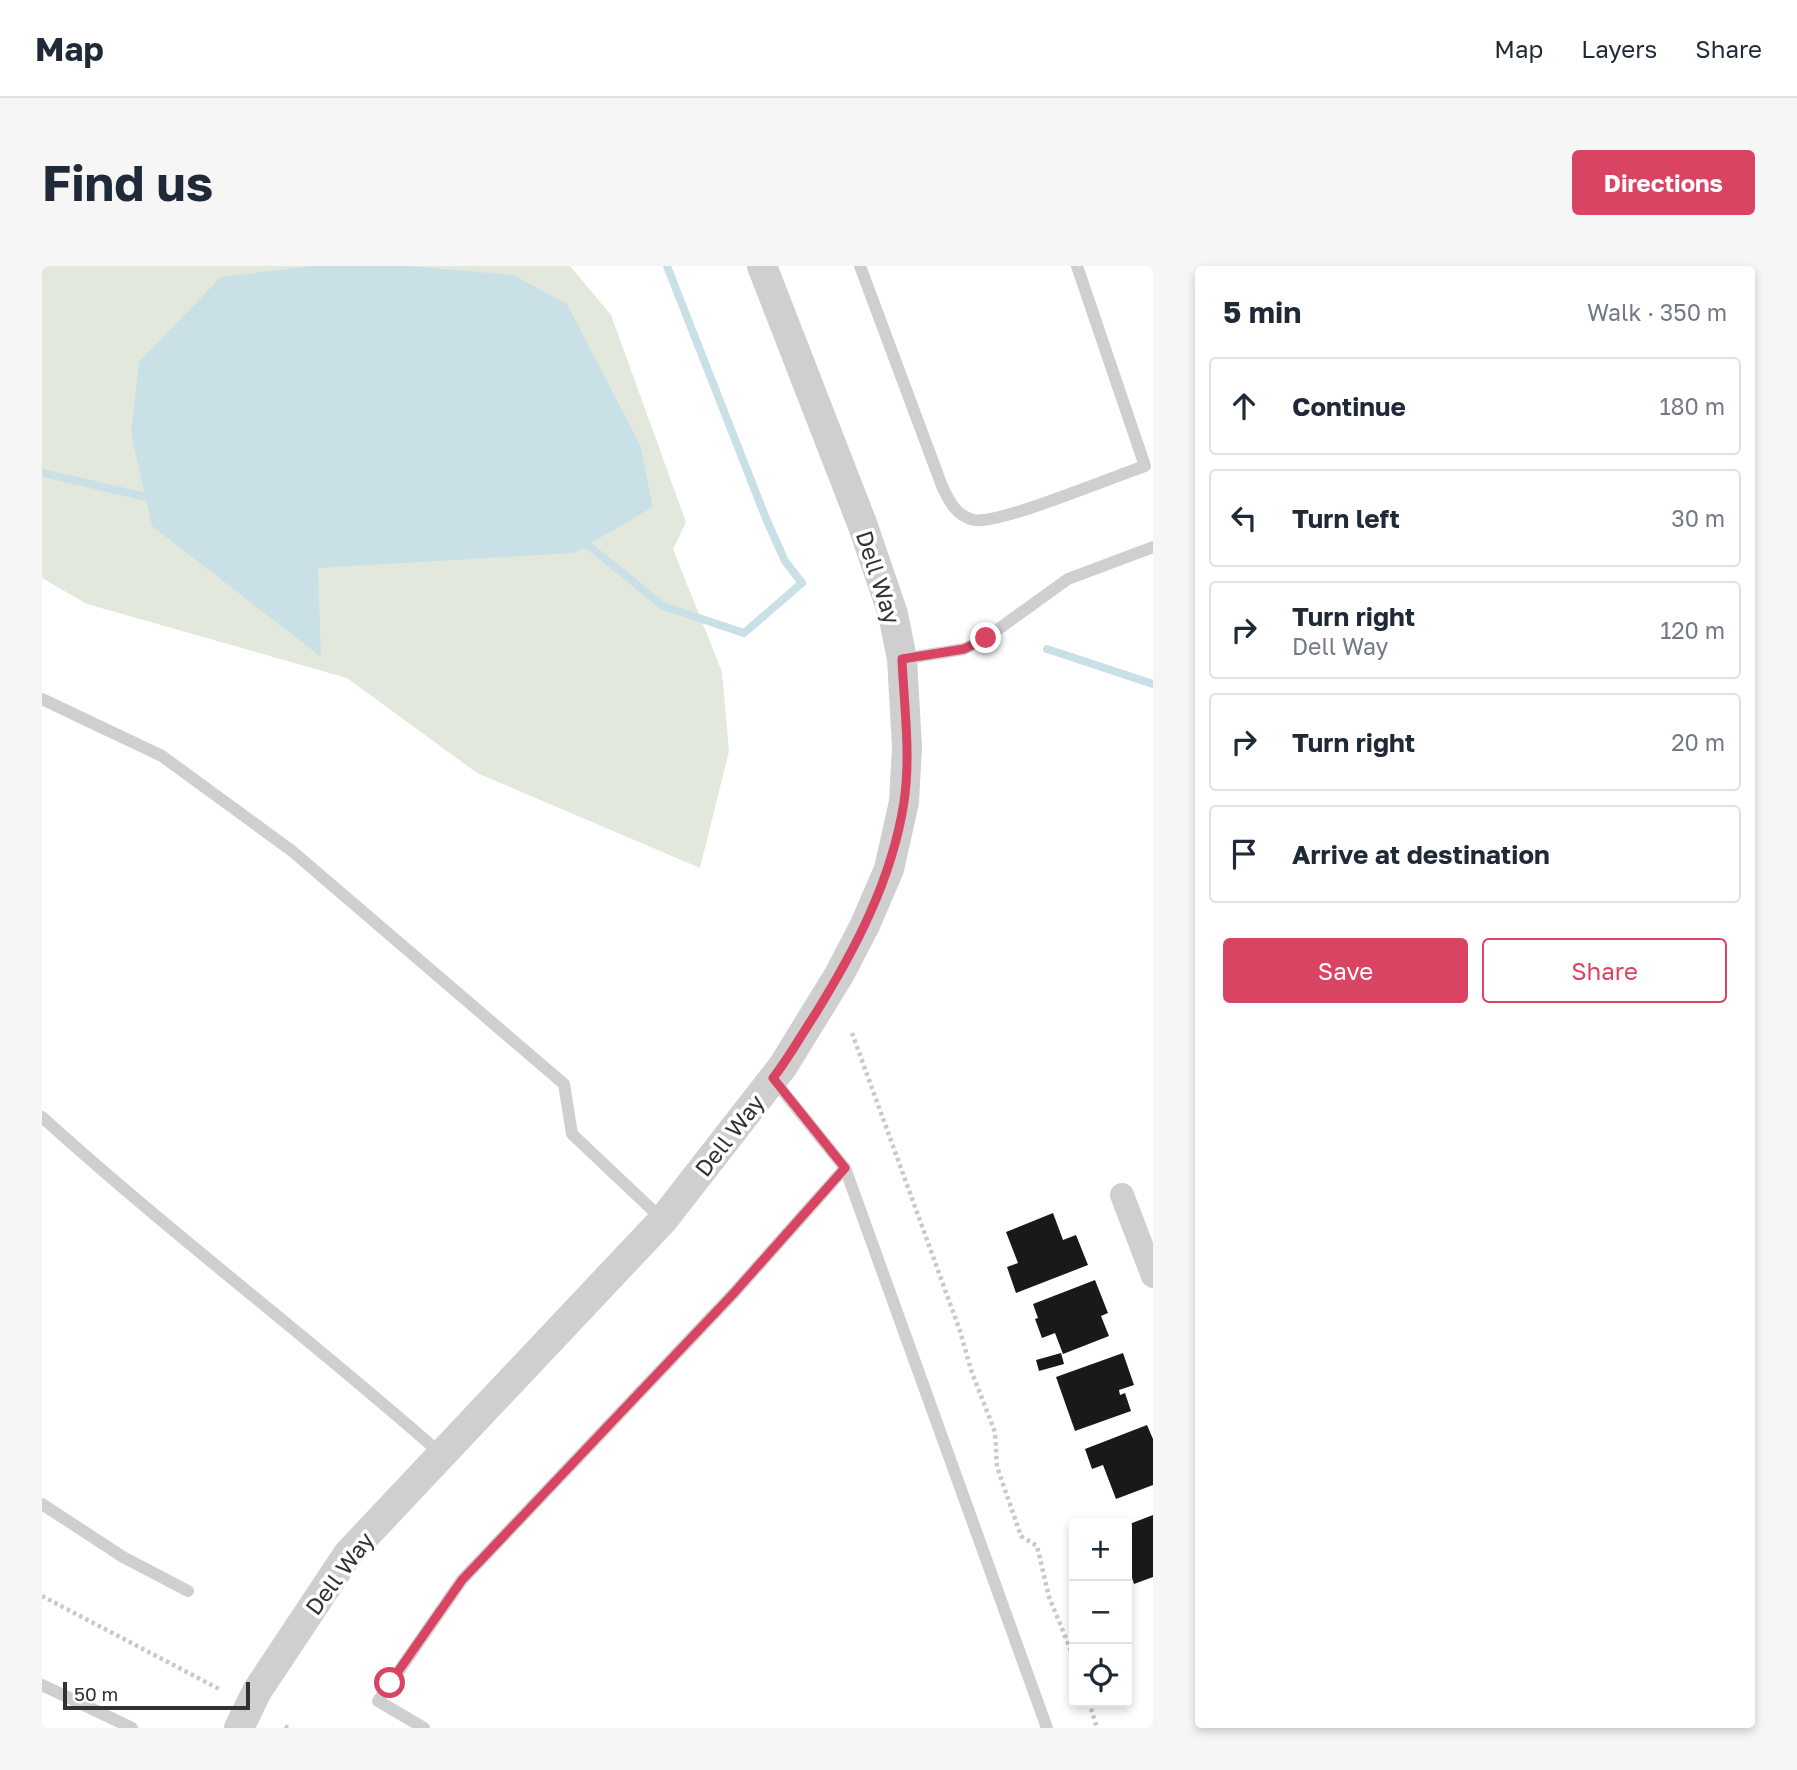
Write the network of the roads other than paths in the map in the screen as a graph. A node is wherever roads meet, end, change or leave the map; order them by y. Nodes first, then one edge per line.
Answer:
1 (762, 266) edge
2 (860, 266) edge
3 (1077, 266) edge
4 (1153, 547) edge
5 (902, 659) junction
6 (42, 699) edge
7 (773, 1078) junction
8 (42, 1117) edge
9 (845, 1168) junction
10 (1122, 1195) dead end
11 (663, 1220) junction
12 (1153, 1276) edge
13 (442, 1454) junction
14 (42, 1504) edge
15 (188, 1591) dead end
16 (42, 1685) edge
17 (132, 1728) edge
18 (239, 1728) edge
19 (424, 1728) edge
20 (1047, 1728) edge

1 - 5 street, Dell Way
2 - 3 lane
4 - 5 lane
5 - 7 street, Dell Way
6 - 11 lane
7 - 9 lane
7 - 11 street, Dell Way
8 - 13 lane
9 - 19 lane
9 - 20 lane
10 - 12 street
11 - 13 street, Dell Way
13 - 18 street, Dell Way
14 - 15 lane
16 - 17 lane

